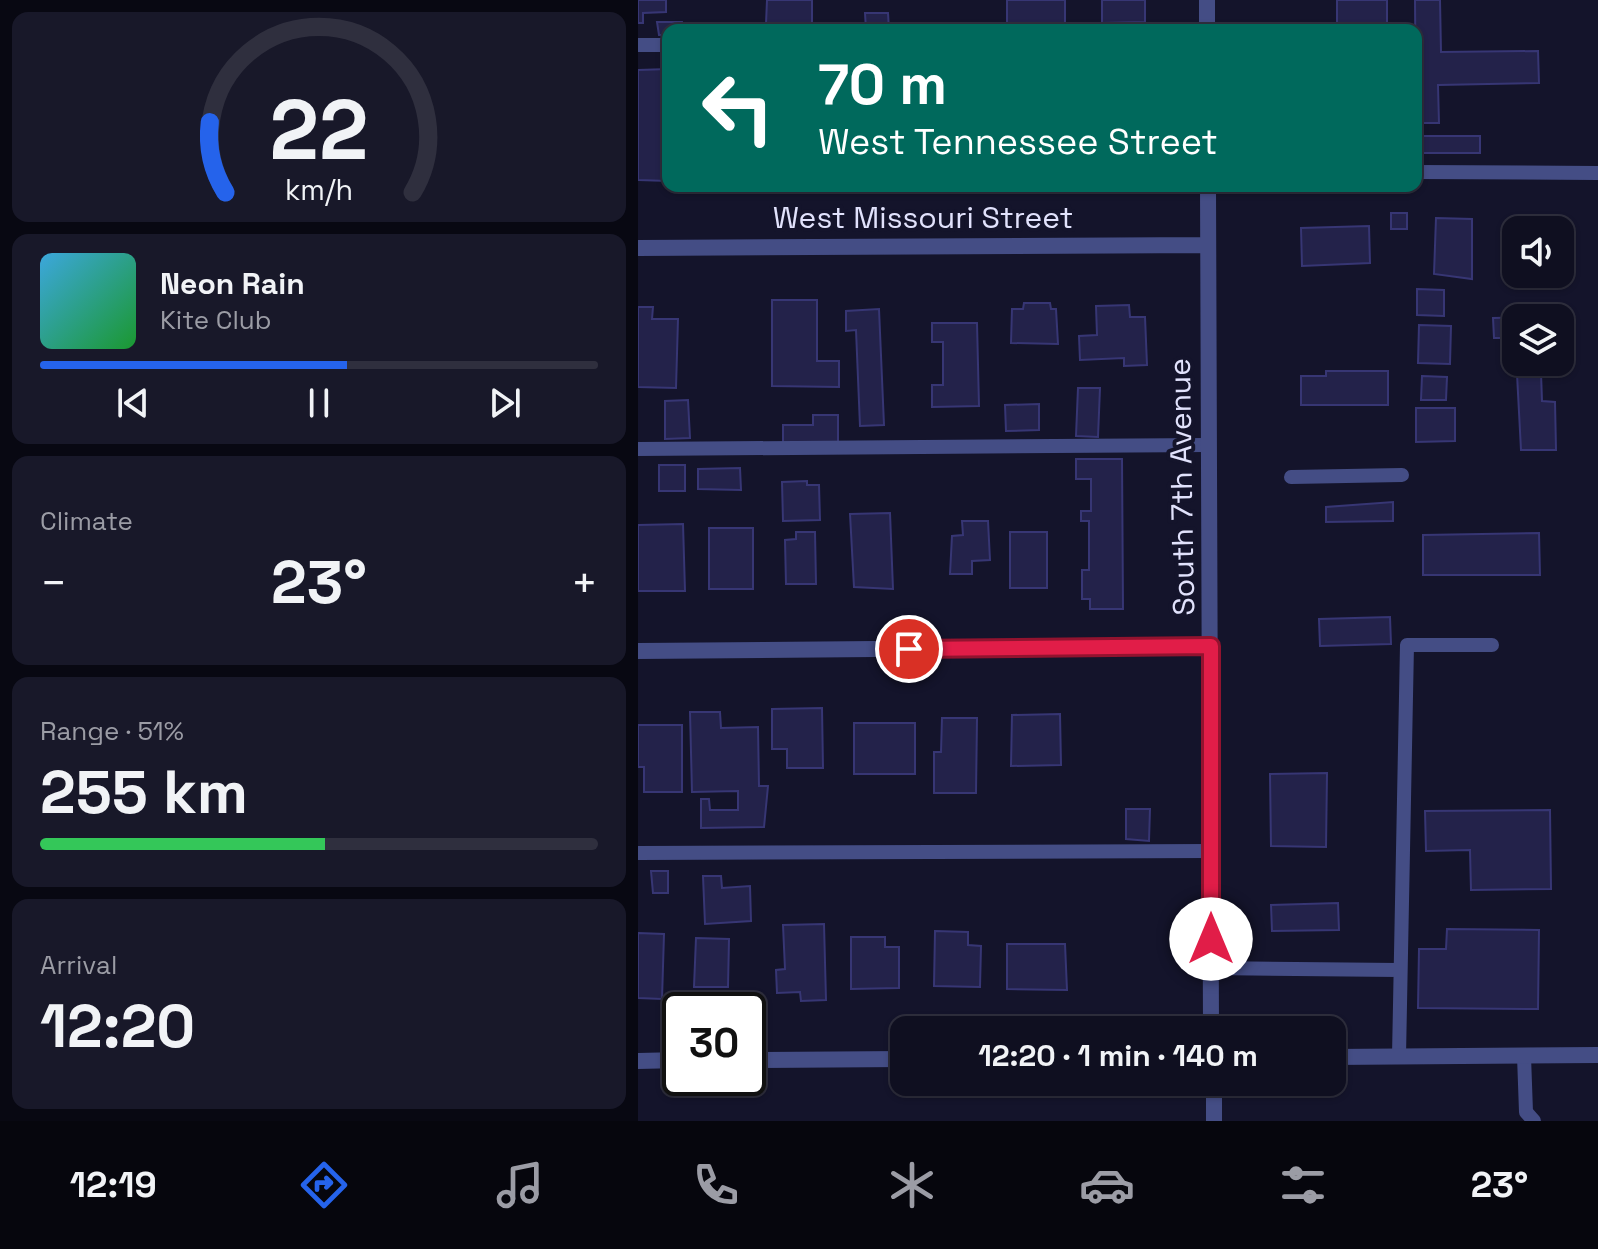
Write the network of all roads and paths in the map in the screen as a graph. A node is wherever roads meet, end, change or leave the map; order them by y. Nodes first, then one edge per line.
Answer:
1 (1207, 0) edge
2 (1207, 24) edge
3 (638, 45) edge
4 (662, 45) edge
5 (1422, 172) edge
6 (1598, 173) edge
7 (1208, 192) edge
8 (1208, 245) junction
9 (638, 248) edge
10 (1208, 445) junction
11 (638, 449) edge
12 (1402, 475) dead end
13 (1291, 477) dead end
14 (1492, 645) dead end
15 (1211, 646) junction
16 (638, 651) edge
17 (1211, 851) junction
18 (638, 853) edge
19 (1211, 968) junction
20 (1398, 970) junction
21 (1213, 1016) edge
22 (1598, 1055) edge
23 (1399, 1056) junction
24 (1524, 1056) junction
25 (1346, 1057) edge
26 (890, 1059) edge
27 (662, 1060) edge
28 (766, 1060) edge
29 (638, 1061) edge
30 (1214, 1096) edge
31 (1214, 1121) edge
32 (1534, 1121) edge

1 - 2 street
3 - 4 lane
5 - 6 lane
7 - 8 street, South 7th Avenue
8 - 9 street, West Missouri Street
8 - 10 street, South 7th Avenue
10 - 11 lane
10 - 15 street, South 7th Avenue
12 - 13 lane
14 - 20 lane
15 - 16 street
15 - 17 street, South 7th Avenue
17 - 18 lane
17 - 19 street, South 7th Avenue
19 - 20 lane
19 - 21 street, South 7th Avenue
20 - 23 lane
22 - 24 street
23 - 24 street
23 - 25 street
24 - 32 lane
26 - 28 street
27 - 29 street
30 - 31 street

